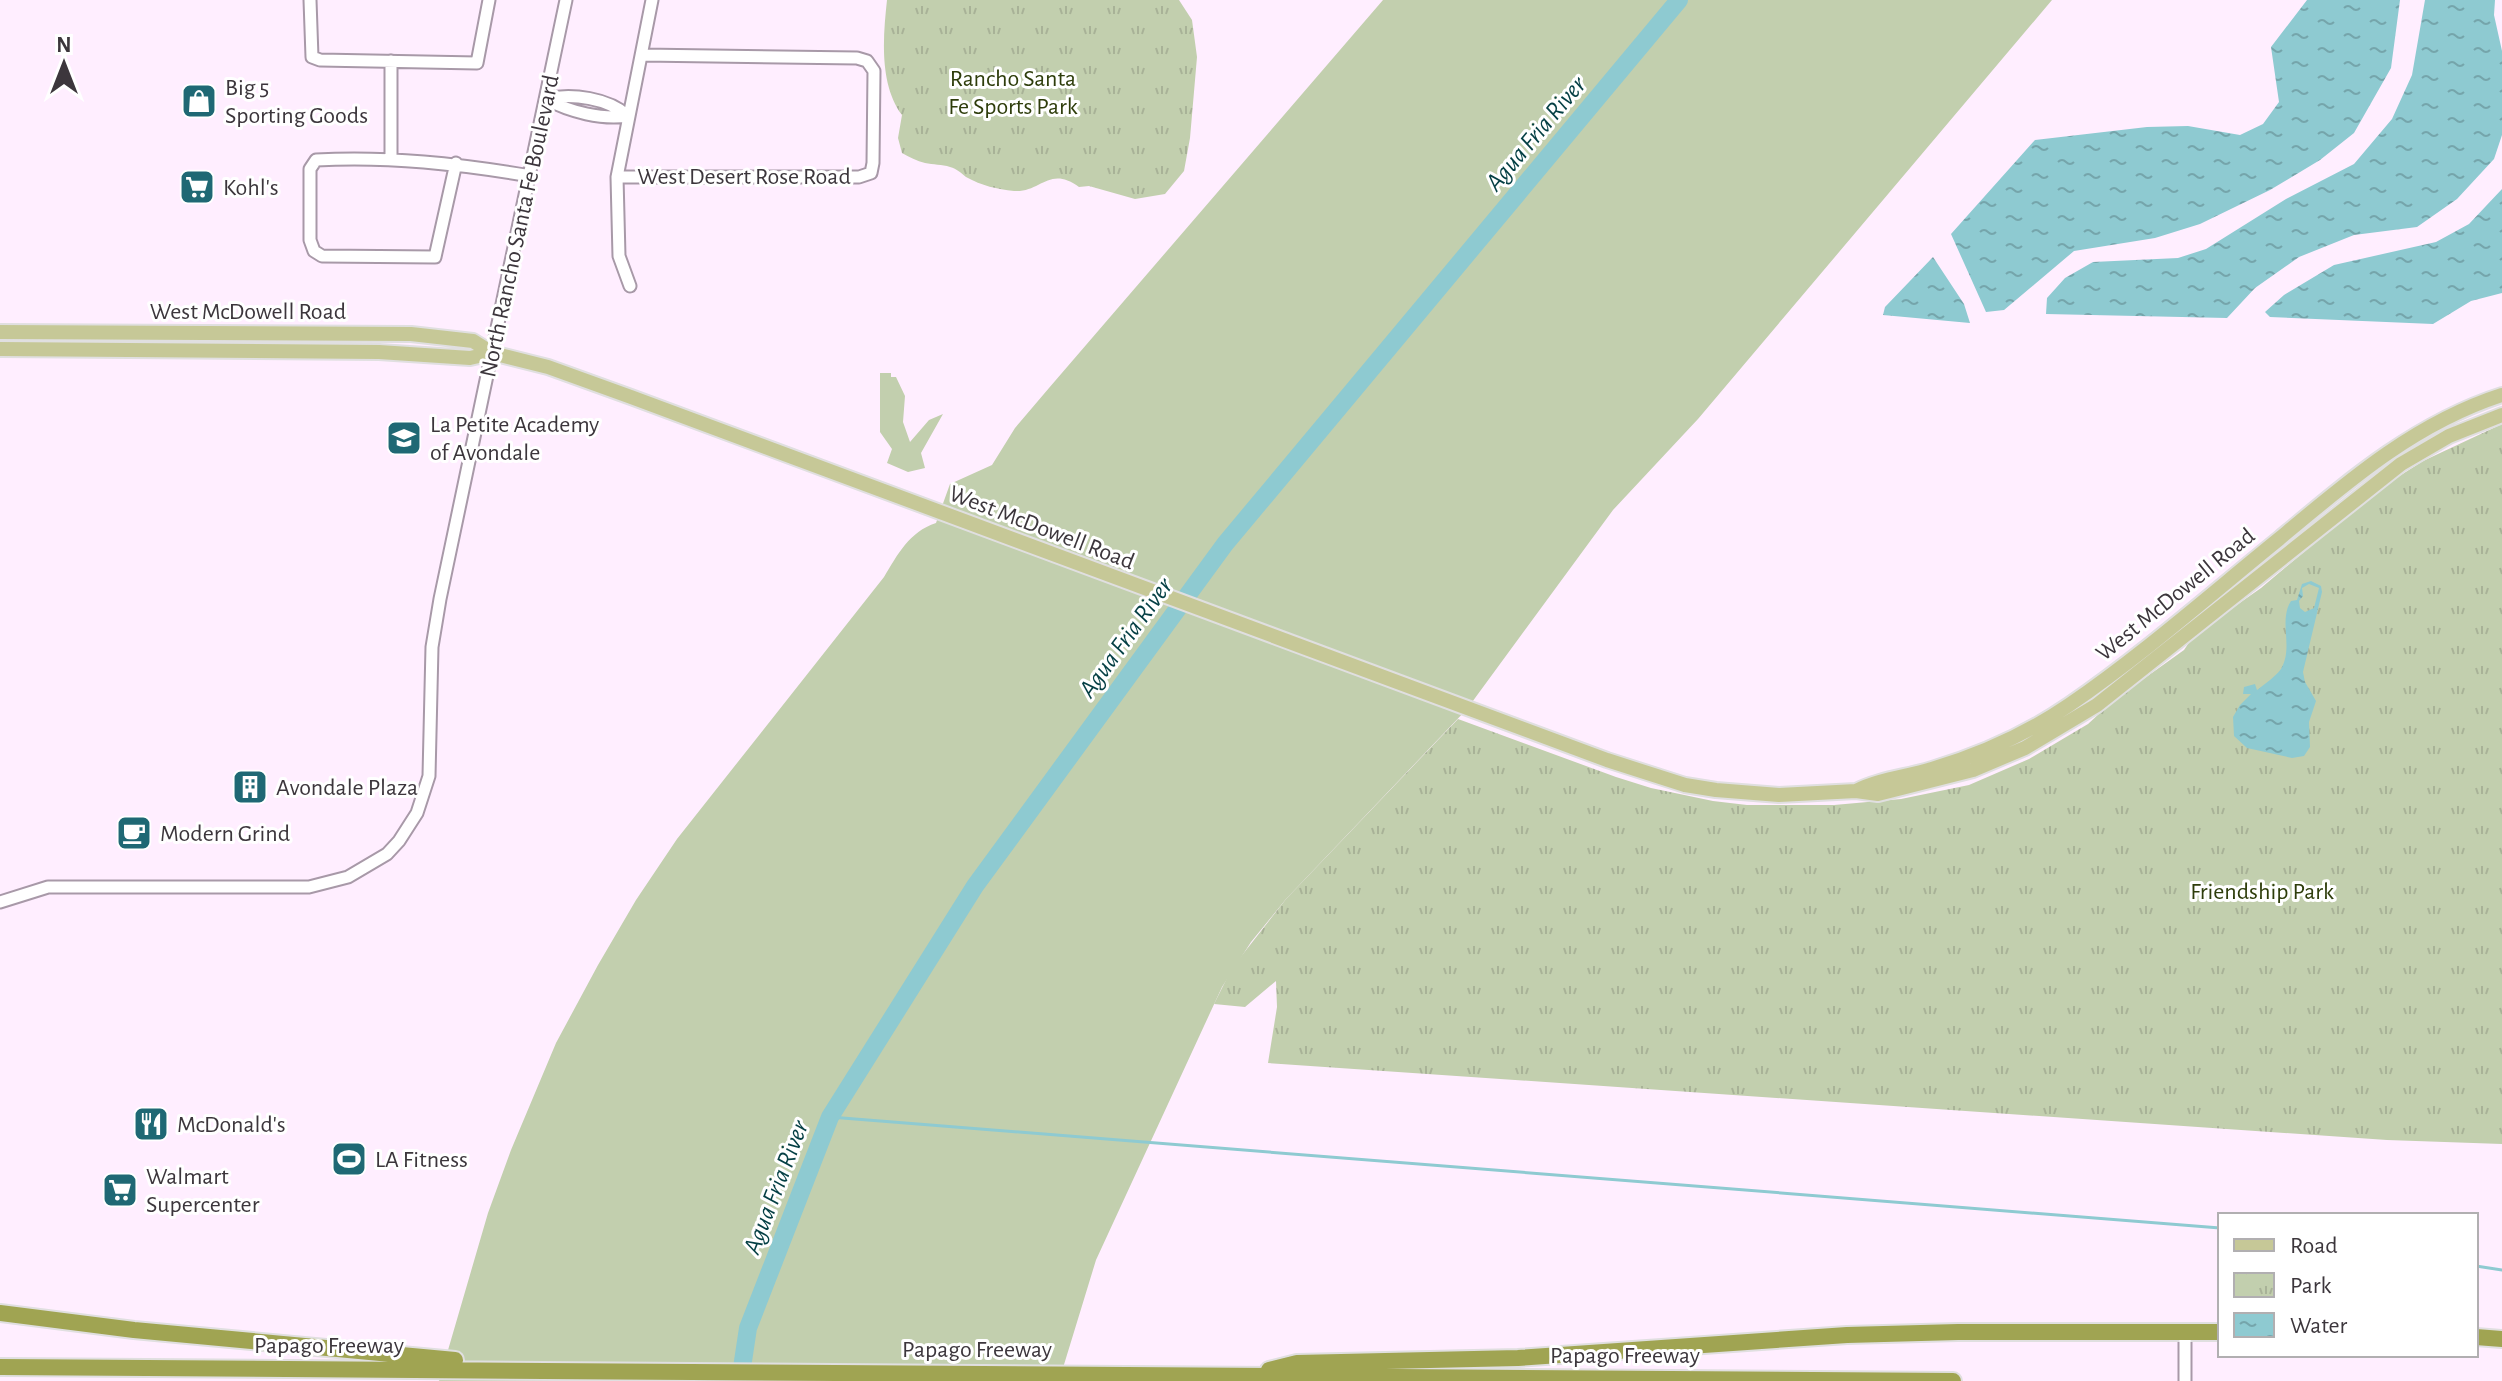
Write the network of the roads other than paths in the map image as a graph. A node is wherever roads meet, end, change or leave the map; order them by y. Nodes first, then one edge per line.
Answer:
1 (310, 0) edge
2 (489, 0) edge
3 (566, 0) edge
4 (652, 0) edge
5 (643, 55) junction
6 (391, 61) junction
7 (546, 99) junction
8 (628, 116) junction
9 (391, 160) junction
10 (456, 163) junction
11 (531, 176) junction
12 (617, 177) junction
13 (630, 286) dead end
14 (0, 332) edge
15 (124, 333) junction
16 (0, 349) edge
17 (124, 349) junction
18 (492, 353) junction
19 (2502, 395) edge
20 (2502, 415) edge
21 (1856, 791) junction
22 (0, 902) edge
23 (0, 1313) edge
24 (2185, 1332) junction
25 (2218, 1332) edge
26 (2478, 1337) edge
27 (2502, 1339) edge
28 (412, 1363) junction
29 (0, 1367) edge
30 (1248, 1376) junction
31 (1953, 1381) edge
32 (2185, 1381) edge

1 - 6 street
2 - 6 street
3 - 7 street, North Rancho Santa Fe Boulevard
4 - 5 street
5 - 8 street
5 - 12 street, West Desert Rose Road
6 - 9 street
7 - 8 street
7 - 11 street, North Rancho Santa Fe Boulevard
8 - 12 street
9 - 10 street
9 - 10 street
10 - 11 street
11 - 18 street, North Rancho Santa Fe Boulevard
12 - 13 street
14 - 15 main road, West McDowell Road
15 - 17 main road
15 - 18 main road, West McDowell Road
16 - 17 main road, West McDowell Road
17 - 18 main road, West McDowell Road
18 - 21 main road, West McDowell Road
18 - 22 street, North Rancho Santa Fe Boulevard
19 - 21 main road, West McDowell Road
20 - 21 main road, West McDowell Road
23 - 28 highway
24 - 25 highway
24 - 30 highway
24 - 32 street
26 - 27 highway
28 - 29 highway, Papago Freeway
28 - 30 highway, Papago Freeway
30 - 31 highway, Papago Freeway

